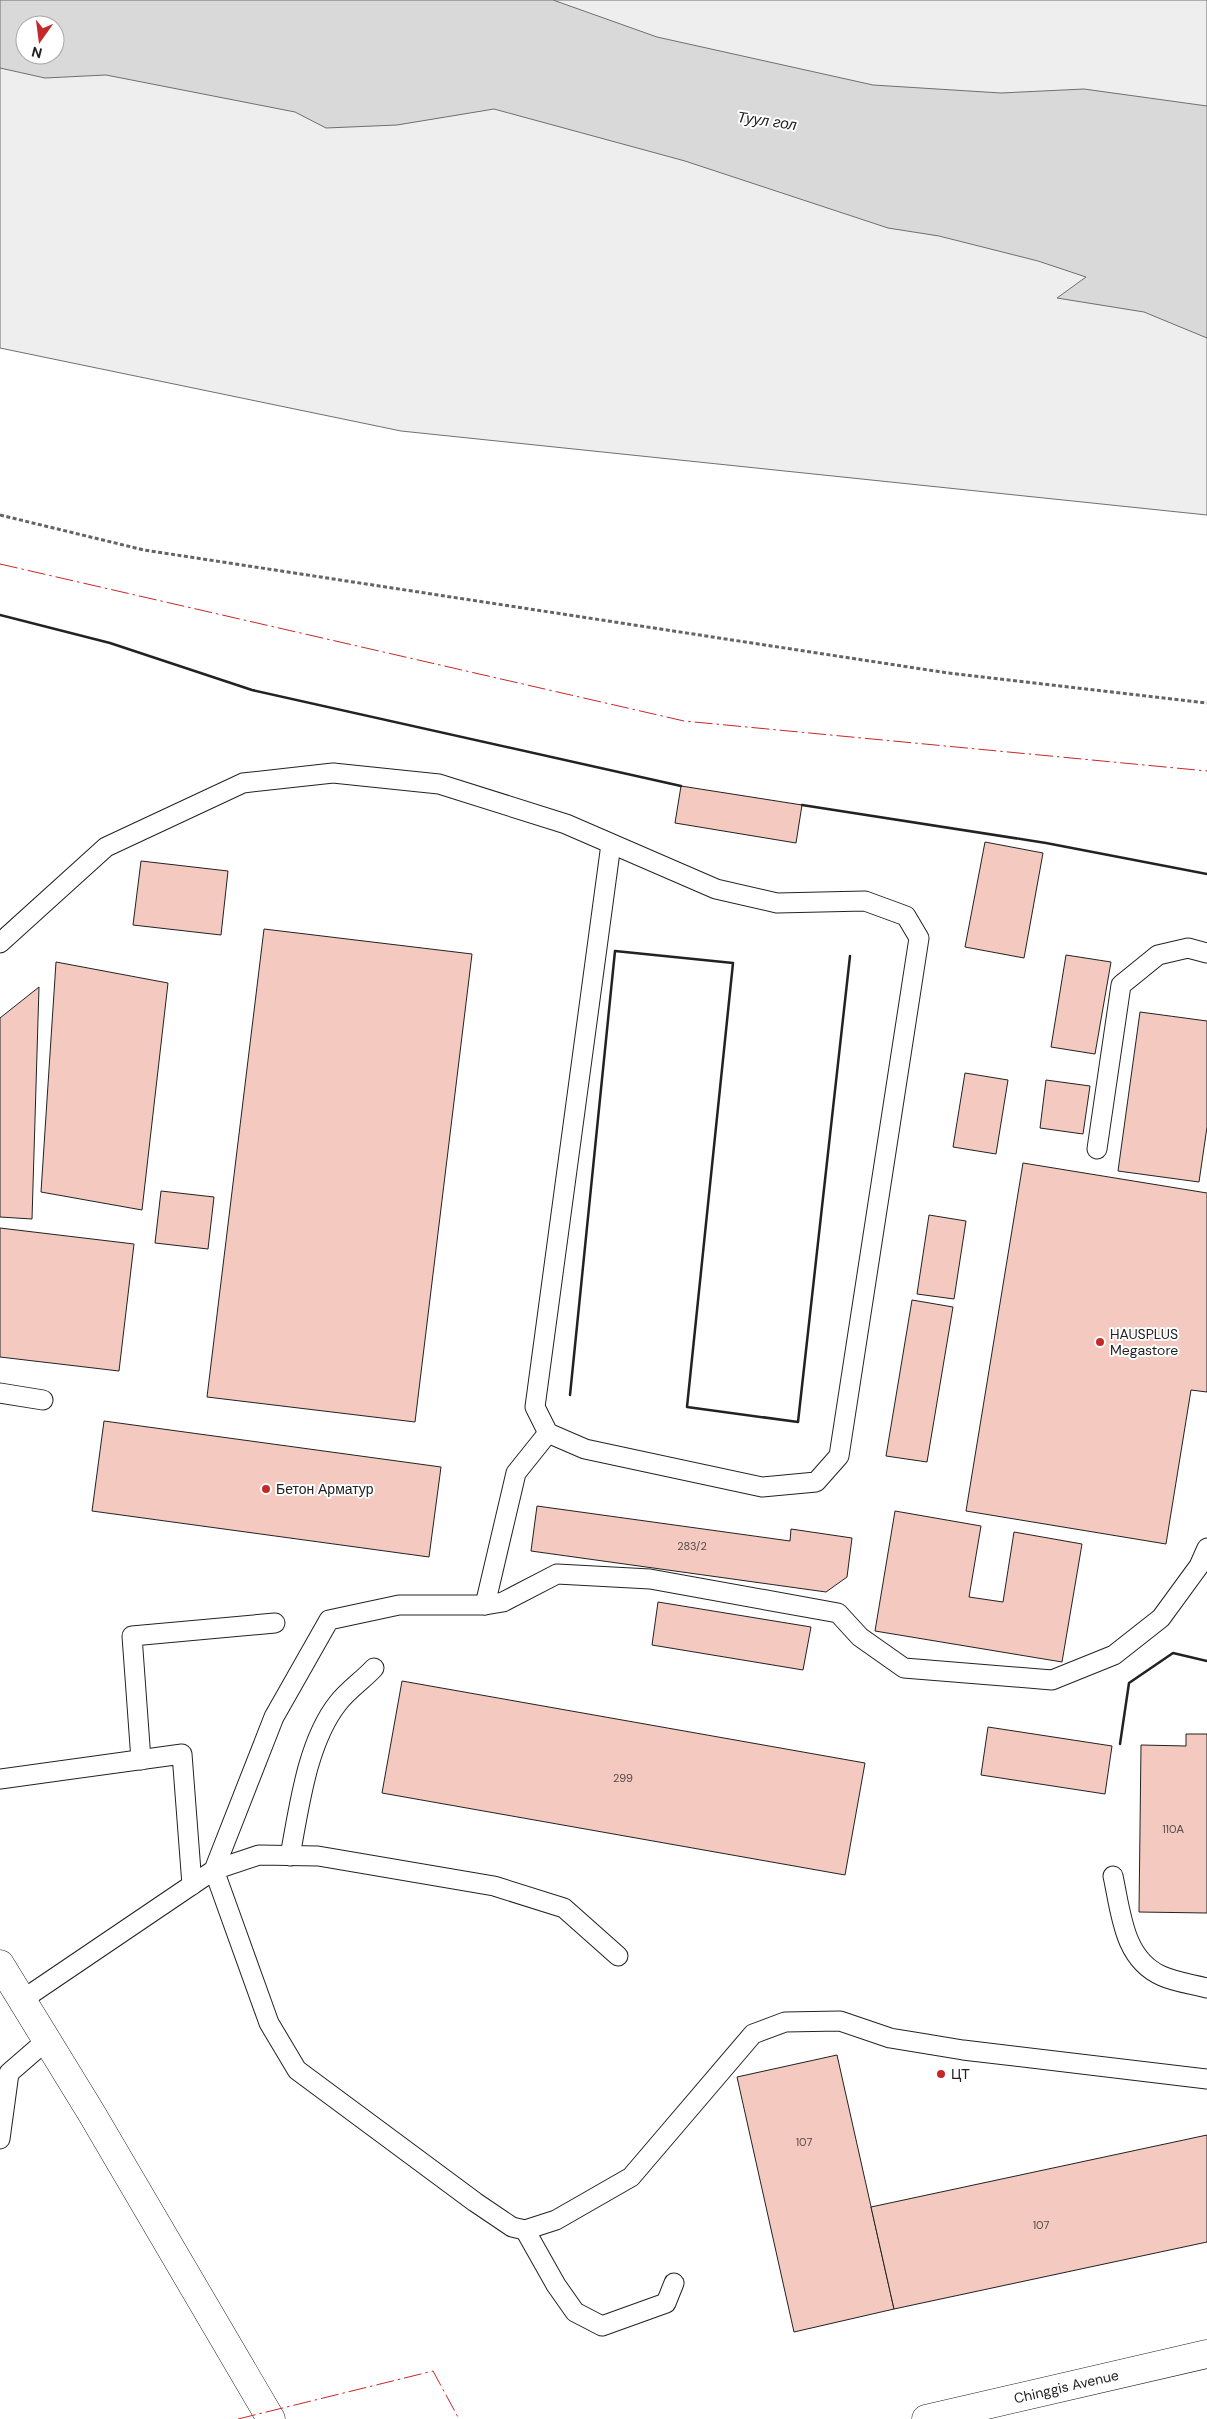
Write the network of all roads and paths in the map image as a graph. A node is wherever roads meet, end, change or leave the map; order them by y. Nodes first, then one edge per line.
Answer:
1 (0, 515) edge
2 (1207, 703) edge
3 (611, 844) junction
4 (0, 943) edge
5 (1207, 953) edge
6 (1097, 1149) dead end
7 (0, 1393) edge
8 (43, 1400) dead end
9 (548, 1433) junction
10 (1207, 1548) edge
11 (486, 1605) junction
12 (275, 1623) dead end
13 (374, 1668) dead end
14 (141, 1760) junction
15 (0, 1779) edge
16 (290, 1856) junction
17 (214, 1870) junction
18 (1113, 1876) dead end
19 (192, 1885) junction
20 (618, 1956) dead end
21 (0, 1964) edge
22 (1207, 1988) edge
23 (22, 2000) junction
24 (47, 2040) junction
25 (1207, 2079) edge
26 (0, 2139) edge
27 (525, 2230) junction
28 (674, 2283) dead end
29 (1207, 2354) edge
30 (271, 2419) edge
31 (926, 2419) edge

1 - 2 path
3 - 4 lane
3 - 9 lane
3 - 9 lane
5 - 6 lane
7 - 8 lane
9 - 11 lane
10 - 11 lane
11 - 17 lane
12 - 14 lane
13 - 16 lane
14 - 15 lane
14 - 19 lane
16 - 17 lane
16 - 20 lane
17 - 19 lane
17 - 27 lane
18 - 22 lane
19 - 23 lane
21 - 23 main road
23 - 24 main road
24 - 26 lane
24 - 30 main road
25 - 27 lane
27 - 28 lane
29 - 31 main road, Chinggis Avenue

